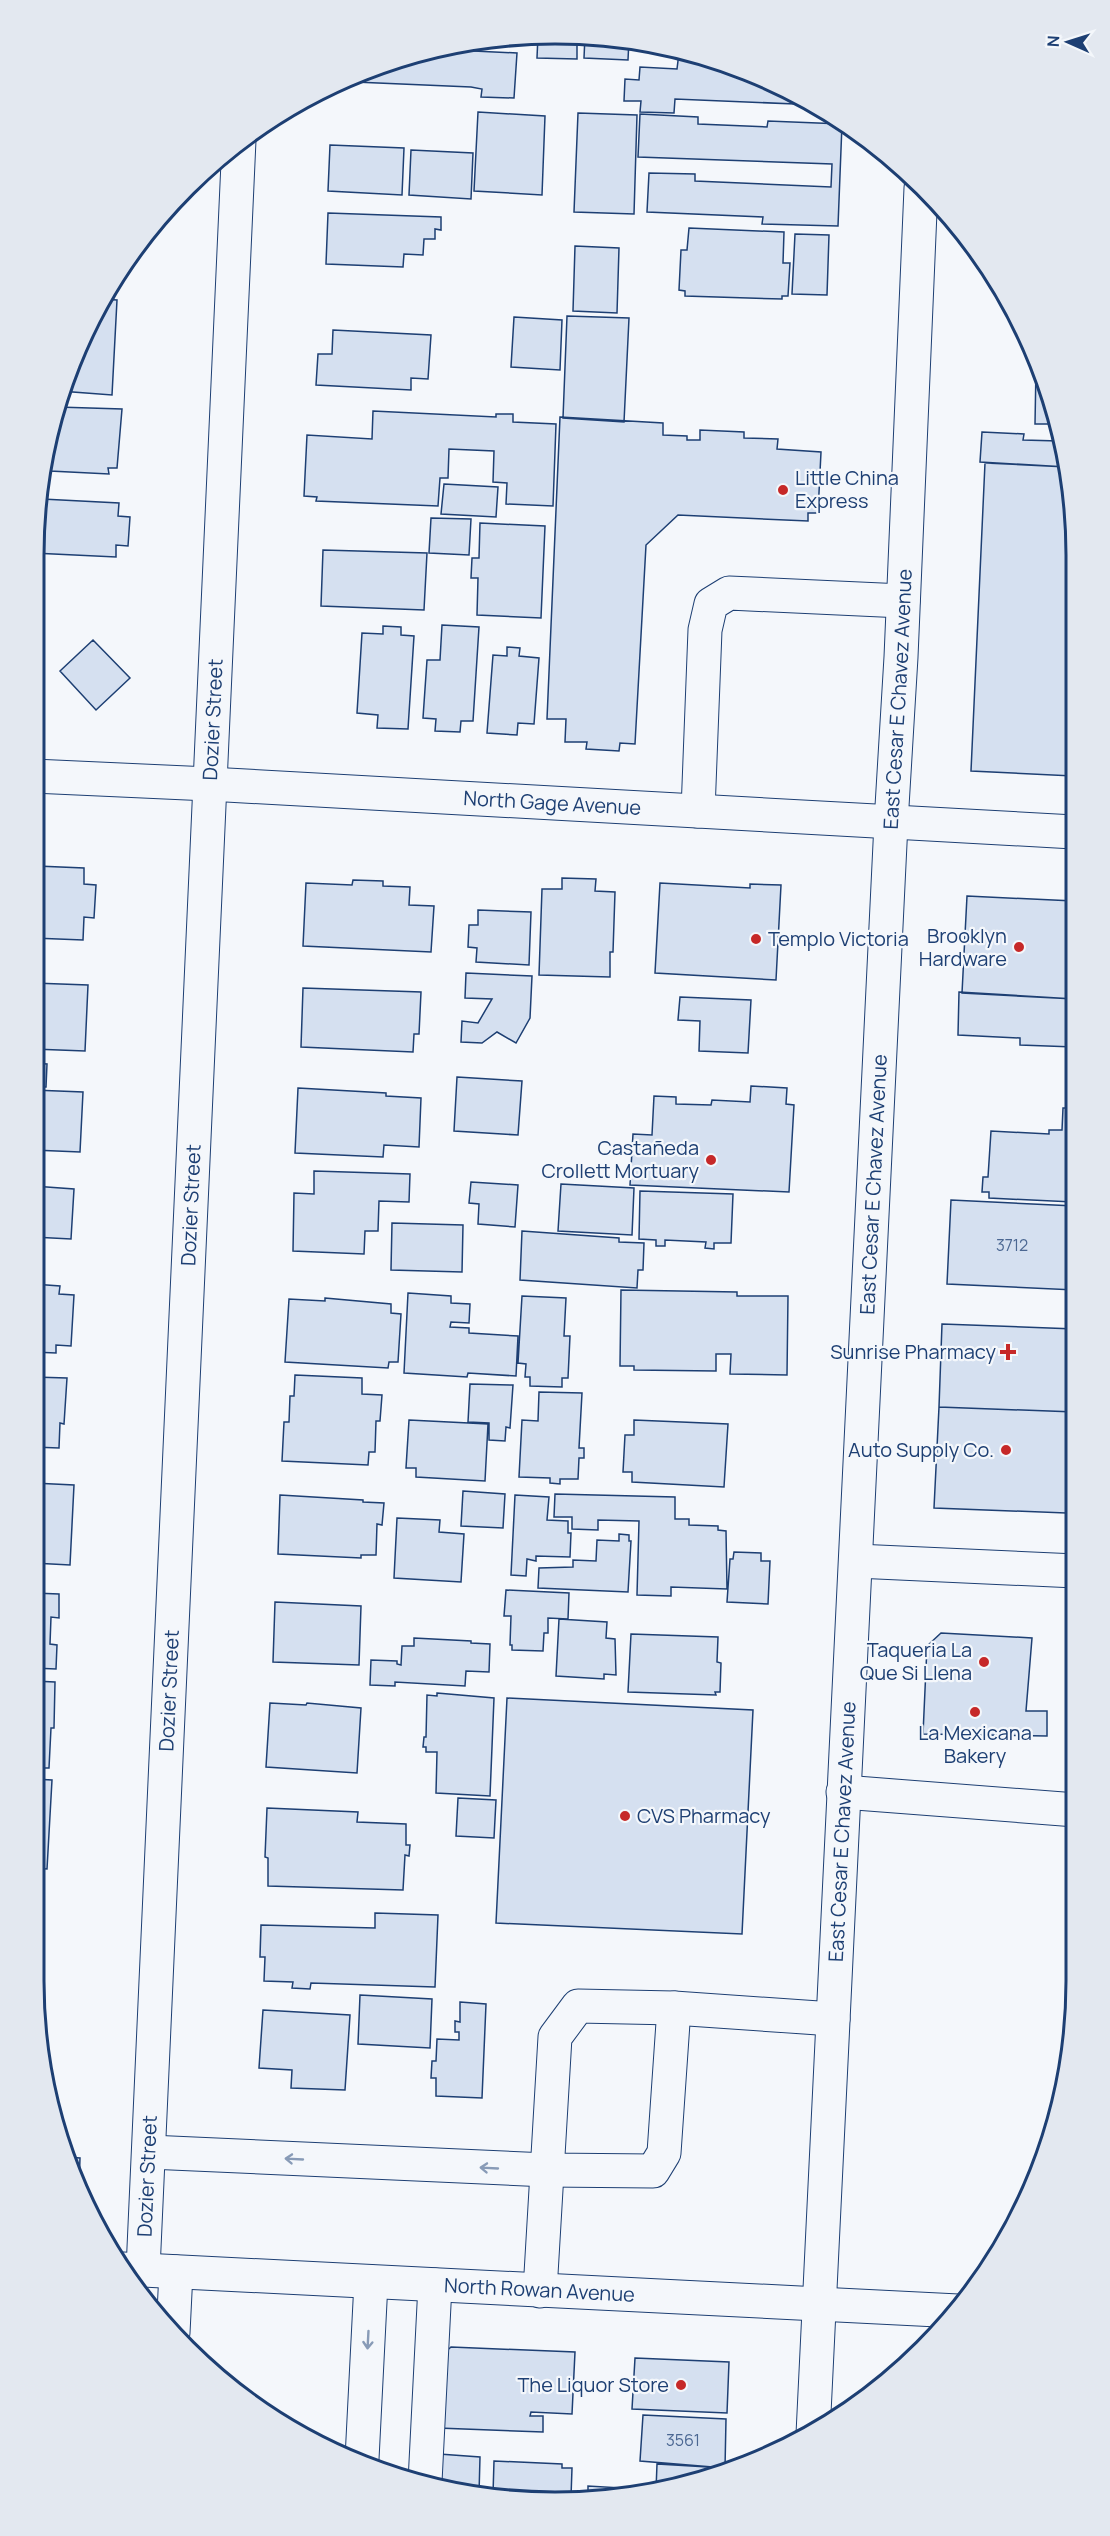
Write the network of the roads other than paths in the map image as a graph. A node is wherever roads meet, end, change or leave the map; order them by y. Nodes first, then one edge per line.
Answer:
1 (238, 154) edge
2 (921, 197) edge
3 (903, 601) junction
4 (44, 776) edge
5 (209, 784) junction
6 (698, 811) junction
7 (891, 823) junction
8 (1066, 832) edge
9 (856, 1561) junction
10 (1066, 1571) edge
11 (843, 1792) junction
12 (1066, 1809) edge
13 (674, 2008) junction
14 (833, 2019) junction
15 (149, 2152) junction
16 (547, 2170) junction
17 (133, 2270) edge
18 (176, 2272) junction
19 (371, 2282) junction
20 (435, 2285) junction
21 (540, 2291) junction
22 (821, 2305) junction
23 (946, 2311) edge
24 (173, 2321) edge
25 (814, 2422) edge
26 (362, 2455) edge
27 (425, 2476) edge

1 - 5 street, Dozier Street
2 - 3 street, East Cesar E Chavez Avenue
3 - 6 street
3 - 7 street, East Cesar E Chavez Avenue
4 - 5 street, North Gage Avenue
5 - 6 street, North Gage Avenue
5 - 15 street, Dozier Street
6 - 7 street, North Gage Avenue
7 - 8 street, North Gage Avenue
7 - 9 street, East Cesar E Chavez Avenue
9 - 10 street
9 - 11 street, East Cesar E Chavez Avenue
11 - 12 street
11 - 14 street, East Cesar E Chavez Avenue
13 - 14 street
13 - 16 street
13 - 16 street
14 - 22 street, East Cesar E Chavez Avenue
16 -> 15 street
15 - 17 street, Dozier Street
16 - 21 street
17 - 18 street, North Rowan Avenue
18 - 19 street, North Rowan Avenue
18 - 24 street
19 - 20 street, North Rowan Avenue
19 -> 26 street
20 - 21 street, North Rowan Avenue
20 - 27 street
21 - 22 street, North Rowan Avenue
22 - 23 street, North Rowan Avenue
22 - 25 street, East Cesar E Chavez Avenue

